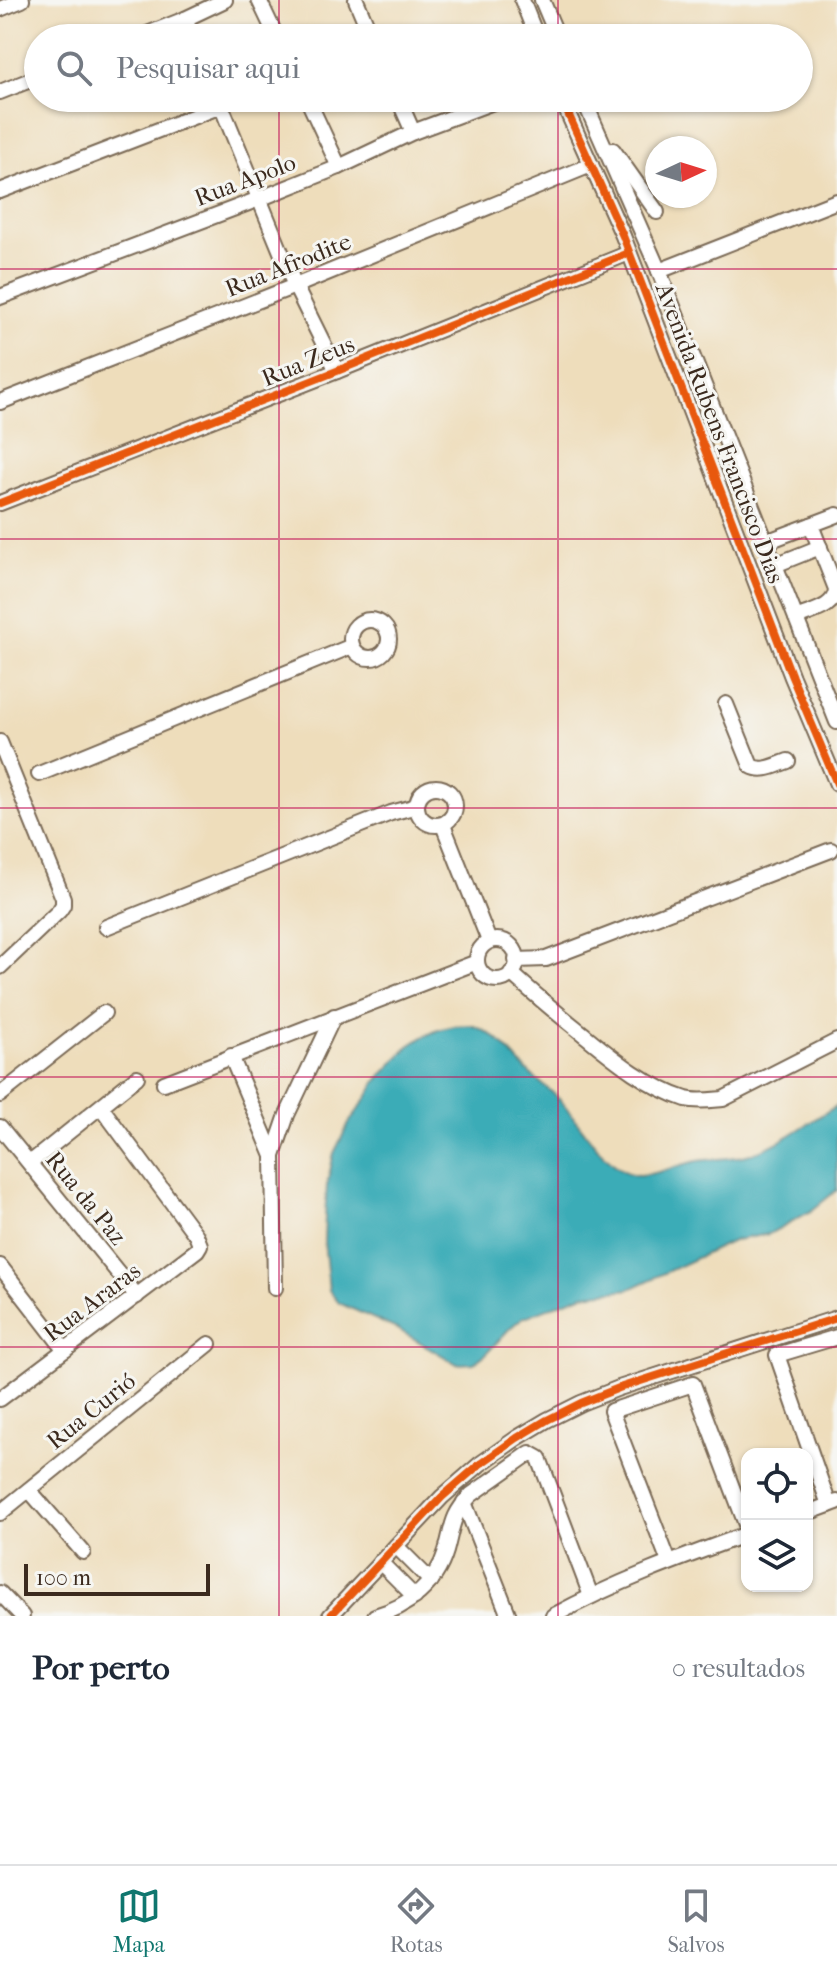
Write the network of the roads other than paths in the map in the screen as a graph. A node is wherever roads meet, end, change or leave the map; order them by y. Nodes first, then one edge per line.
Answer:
1 (22, 0) edge
2 (225, 0) edge
3 (259, 0) edge
4 (356, 0) edge
5 (522, 0) edge
6 (542, 0) edge
7 (0, 9) edge
8 (185, 19) junction
9 (172, 24) edge
10 (187, 24) edge
11 (270, 24) edge
12 (366, 24) edge
13 (531, 24) edge
14 (552, 24) edge
15 (24, 83) edge
16 (0, 92) edge
17 (194, 112) edge
18 (223, 112) edge
19 (313, 112) edge
20 (404, 112) edge
21 (467, 112) edge
22 (567, 112) edge
23 (589, 112) edge
24 (594, 123) junction
25 (413, 132) junction
26 (591, 165) junction
27 (339, 167) junction
28 (0, 191) edge
29 (259, 199) junction
30 (837, 201) edge
31 (639, 223) junction
32 (629, 253) junction
33 (659, 271) junction
34 (295, 286) junction
35 (0, 297) edge
36 (337, 371) junction
37 (0, 402) edge
38 (0, 503) edge
39 (837, 515) edge
40 (811, 525) junction
41 (766, 542) junction
42 (820, 547) junction
43 (775, 565) junction
44 (796, 618) junction
45 (352, 646) dead end
46 (726, 704) dead end
47 (837, 722) edge
48 (0, 742) edge
49 (788, 761) dead end
50 (39, 774) dead end
51 (837, 784) edge
52 (417, 806) junction
53 (443, 825) junction
54 (831, 850) dead end
55 (106, 927) dead end
56 (489, 941) junction
57 (477, 962) junction
58 (514, 966) junction
59 (0, 967) edge
60 (104, 1013) dead end
61 (334, 1016) junction
62 (837, 1041) edge
63 (231, 1056) junction
64 (137, 1077) dead end
65 (164, 1083) dead end
66 (0, 1095) edge
67 (101, 1107) junction
68 (0, 1127) edge
69 (273, 1156) junction
70 (30, 1163) junction
71 (0, 1266) edge
72 (275, 1288) dead end
73 (137, 1296) junction
74 (837, 1318) edge
75 (837, 1337) edge
76 (209, 1344) dead end
77 (65, 1350) junction
78 (0, 1399) edge
79 (29, 1490) junction
80 (464, 1502) junction
81 (833, 1504) edge
82 (813, 1511) edge
83 (0, 1513) edge
84 (744, 1520) edge
85 (741, 1536) edge
86 (478, 1539) junction
87 (448, 1541) junction
88 (396, 1546) junction
89 (83, 1552) dead end
90 (380, 1562) junction
91 (669, 1562) junction
92 (431, 1581) junction
93 (0, 1593) edge
94 (591, 1596) junction
95 (415, 1597) junction
96 (22, 1616) edge
97 (330, 1616) edge
98 (375, 1616) edge
99 (509, 1616) edge
100 (553, 1616) edge

1 - 7 street
2 - 8 street
3 - 11 street
4 - 12 street
5 - 13 street
6 - 14 street
8 - 9 street
8 - 10 street
15 - 16 street
17 - 28 street
18 - 29 street
19 - 27 street
20 - 25 street
21 - 25 street, Rua Apolo
22 - 26 street, Avenida Rubens Francisco Dias
23 - 24 street, Avenida Rubens Francisco Dias
24 - 31 street, Avenida Rubens Francisco Dias
24 - 31 street
25 - 27 street, Rua Apolo
26 - 32 street, Avenida Rubens Francisco Dias
26 - 34 street, Rua Afrodite
27 - 29 street, Rua Apolo
29 - 34 street
29 - 35 street, Rua Apolo
30 - 33 street
31 - 33 street, Avenida Rubens Francisco Dias
32 - 36 street, Rua Zeus
32 - 51 street, Avenida Rubens Francisco Dias
33 - 41 street, Avenida Rubens Francisco Dias
34 - 36 street
34 - 37 street, Rua Afrodite
36 - 38 street, Rua Zeus
39 - 40 street
40 - 41 street
40 - 42 street
41 - 43 street, Avenida Rubens Francisco Dias
42 - 43 street
42 - 44 street
43 - 44 street, Avenida Rubens Francisco Dias
44 - 47 street, Avenida Rubens Francisco Dias
45 - 50 street
46 - 49 street
48 - 59 street
52 - 53 street
52 - 53 street
52 - 55 street
53 - 56 street
54 - 58 street
56 - 57 street
56 - 58 street
57 - 58 street
57 - 61 street
58 - 62 street
60 - 66 street
61 - 63 street
61 - 69 street
63 - 65 street
63 - 69 street
64 - 67 street
67 - 70 street
67 - 73 street, Rua Araras
68 - 70 street, Rua da Paz
69 - 72 street
70 - 73 street, Rua da Paz
71 - 77 street
73 - 77 street, Rua Araras
74 - 88 street
75 - 81 street
76 - 79 street, Rua Curió
77 - 78 street, Rua Araras
79 - 83 street, Rua Curió
79 - 89 street
80 - 86 street
80 - 87 street
80 - 94 street
81 - 82 street
84 - 91 street
85 - 91 street
86 - 87 street
86 - 99 street
87 - 92 street
88 - 90 street
88 - 92 street
90 - 95 street
90 - 97 street
91 - 94 street
92 - 95 street
93 - 96 street
94 - 100 street
95 - 98 street

